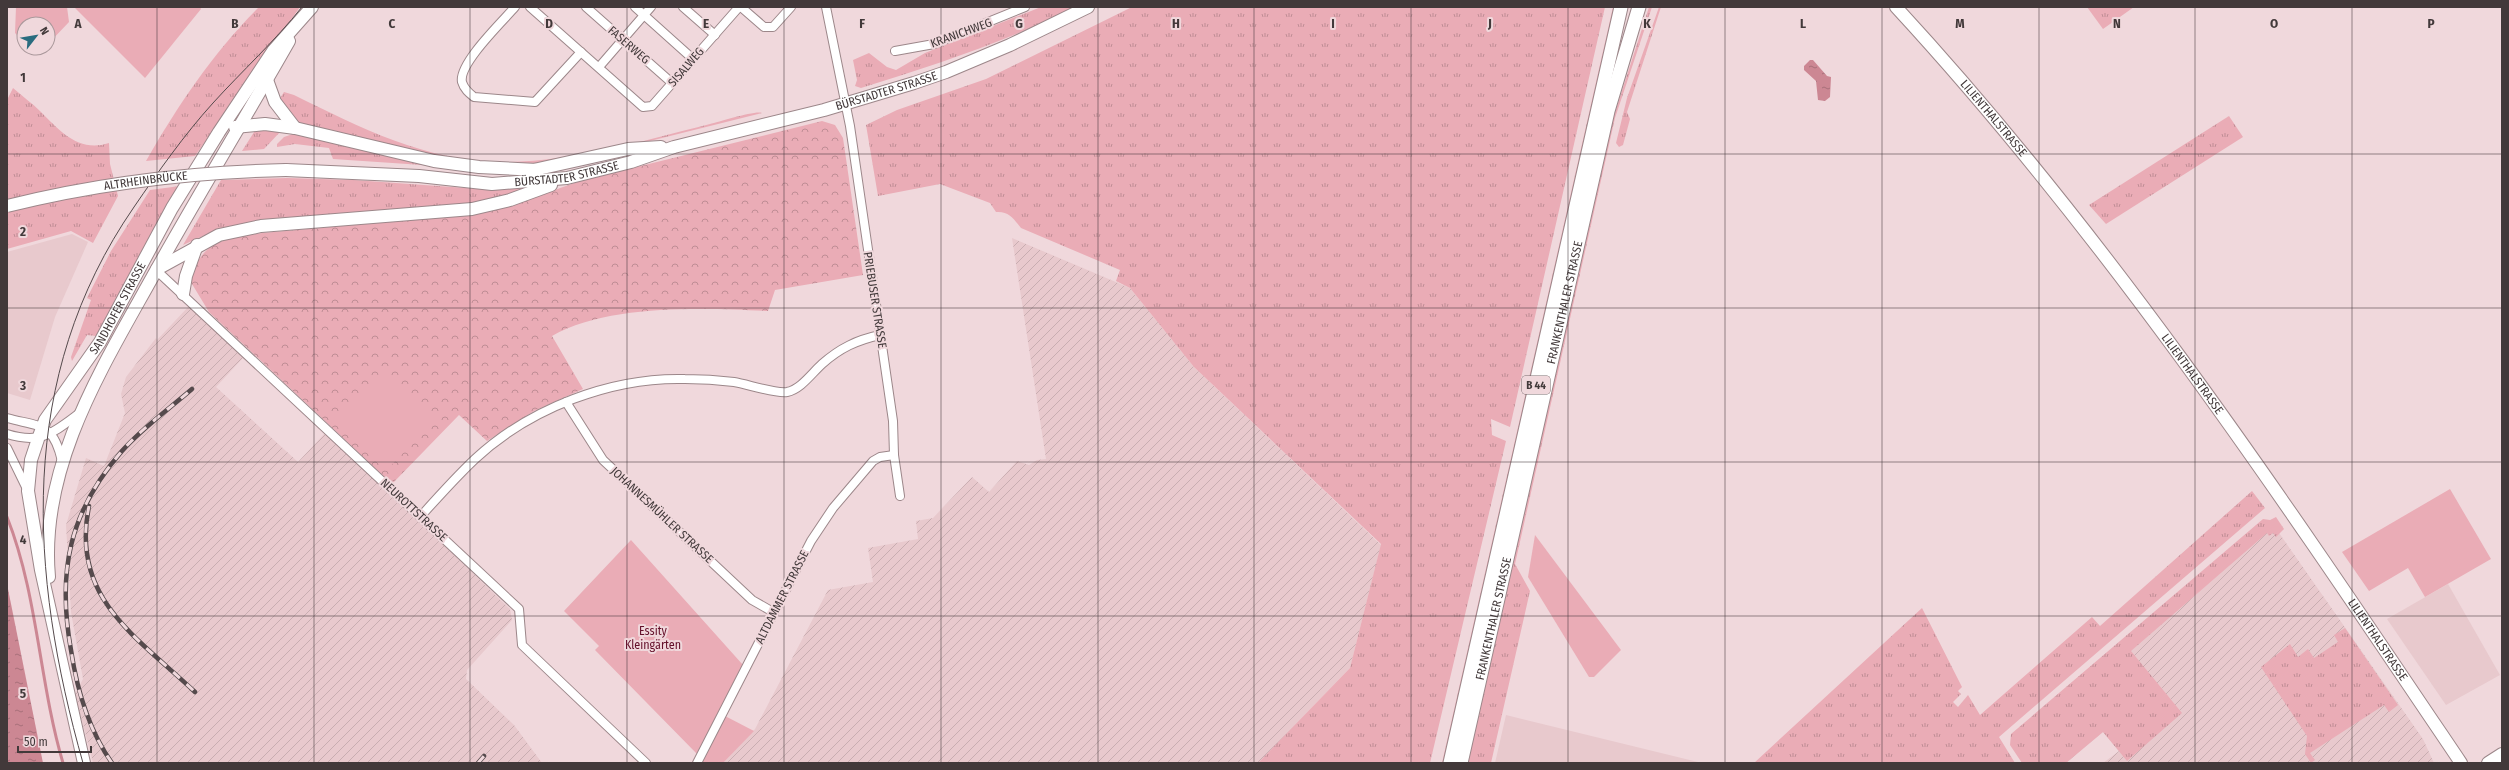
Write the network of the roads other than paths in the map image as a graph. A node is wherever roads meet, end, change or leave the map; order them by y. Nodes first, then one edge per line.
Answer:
1 (312, 7) edge
2 (515, 7) edge
3 (530, 7) edge
4 (586, 7) edge
5 (635, 7) edge
6 (651, 7) edge
7 (683, 7) edge
8 (740, 7) edge
9 (790, 7) edge
10 (826, 7) edge
11 (1025, 7) edge
12 (1088, 7) edge
13 (1621, 7) edge
14 (1639, 7) edge
15 (1896, 7) edge
16 (644, 15) junction
17 (298, 26) junction
18 (715, 34) junction
19 (623, 40) junction
20 (894, 51) dead end
21 (581, 52) junction
22 (693, 59) junction
23 (598, 67) junction
24 (267, 80) junction
25 (672, 83) junction
26 (846, 103) junction
27 (239, 126) junction
28 (295, 128) junction
29 (219, 132) junction
30 (674, 147) junction
31 (286, 170) joint
32 (536, 170) junction
33 (567, 178) junction
34 (457, 179) junction
35 (7, 206) edge
36 (197, 245) junction
37 (143, 262) junction
38 (156, 270) junction
39 (183, 294) junction
40 (880, 335) junction
41 (566, 402) junction
42 (81, 411) junction
43 (7, 418) edge
44 (47, 429) junction
45 (7, 434) edge
46 (38, 439) junction
47 (7, 448) edge
48 (894, 455) junction
49 (63, 463) junction
50 (28, 491) junction
51 (900, 496) dead end
52 (421, 516) junction
53 (774, 612) junction
54 (52, 617) junction
55 (2502, 754) edge
56 (84, 763) edge
57 (646, 763) edge
58 (697, 763) edge
59 (1450, 763) edge
60 (1461, 763) edge
61 (2461, 763) edge
62 (2488, 763) edge

1 - 17 street, SANDHOFER STRASSE
2 - 21 street
3 - 21 street
4 - 19 street, FASERWEG
5 - 16 street
6 - 16 street
7 - 18 street
8 - 9 street
8 - 18 street, SISALWEG
10 - 26 street, PRIEBUSER STRASSE
11 - 20 street, KRANICHWEG
12 - 26 street, BÜRSTADTER STRASSE
13 - 59 main road, FRANKENTHALER STRASSE / B 44
14 - 60 main road, FRANKENTHALER STRASSE / B 44
15 - 61 street, LILIENTHALSTRASSE
16 - 19 street
16 - 22 street
17 - 24 street, SANDHOFER STRASSE
17 - 29 street, SANDHOFER STRASSE
18 - 22 street, SISALWEG
19 - 23 street
19 - 25 street, FASERWEG
21 - 23 street
22 - 25 street, SISALWEG
23 - 25 street, SISALWEG
24 - 27 street, SANDHOFER STRASSE
24 - 28 street
26 - 30 street, BÜRSTADTER STRASSE
26 - 40 street, PRIEBUSER STRASSE
27 - 28 street
27 - 29 street
27 - 38 street, SANDHOFER STRASSE
28 - 32 street
29 - 37 street, SANDHOFER STRASSE
30 - 32 street, BÜRSTADTER STRASSE
30 - 33 street, BÜRSTADTER STRASSE
31 - 34 street, BÜRSTADTER STRASSE
31 - 35 street, ALTRHEINBRÜCKE, bridge
32 - 34 street, BÜRSTADTER STRASSE
33 - 34 street, BÜRSTADTER STRASSE
33 - 36 street
36 - 38 street
36 - 39 street
37 - 38 street
37 - 44 street, SANDHOFER STRASSE
38 - 39 street, NEUROTTSTRASSE
38 - 42 street, SANDHOFER STRASSE
39 - 52 street, NEUROTTSTRASSE
40 - 41 street
40 - 48 street, PRIEBUSER STRASSE
41 - 52 street
41 - 53 street, JOHANNESMÜHLER STRASSE
42 - 44 street
42 - 49 street, SANDHOFER STRASSE
43 - 44 street
44 - 46 street, SANDHOFER STRASSE
44 - 49 street
45 - 46 street
46 - 50 street, SANDHOFER STRASSE
47 - 50 street
48 - 51 street, PRIEBUSER STRASSE
48 - 53 street, ALTDAMMER STRASSE
49 - 54 street, SANDHOFER STRASSE
50 - 54 street, SANDHOFER STRASSE
52 - 57 street, NEUROTTSTRASSE
53 - 58 street, ALTDAMMER STRASSE
54 - 56 street, SANDHOFER STRASSE
55 - 62 street

